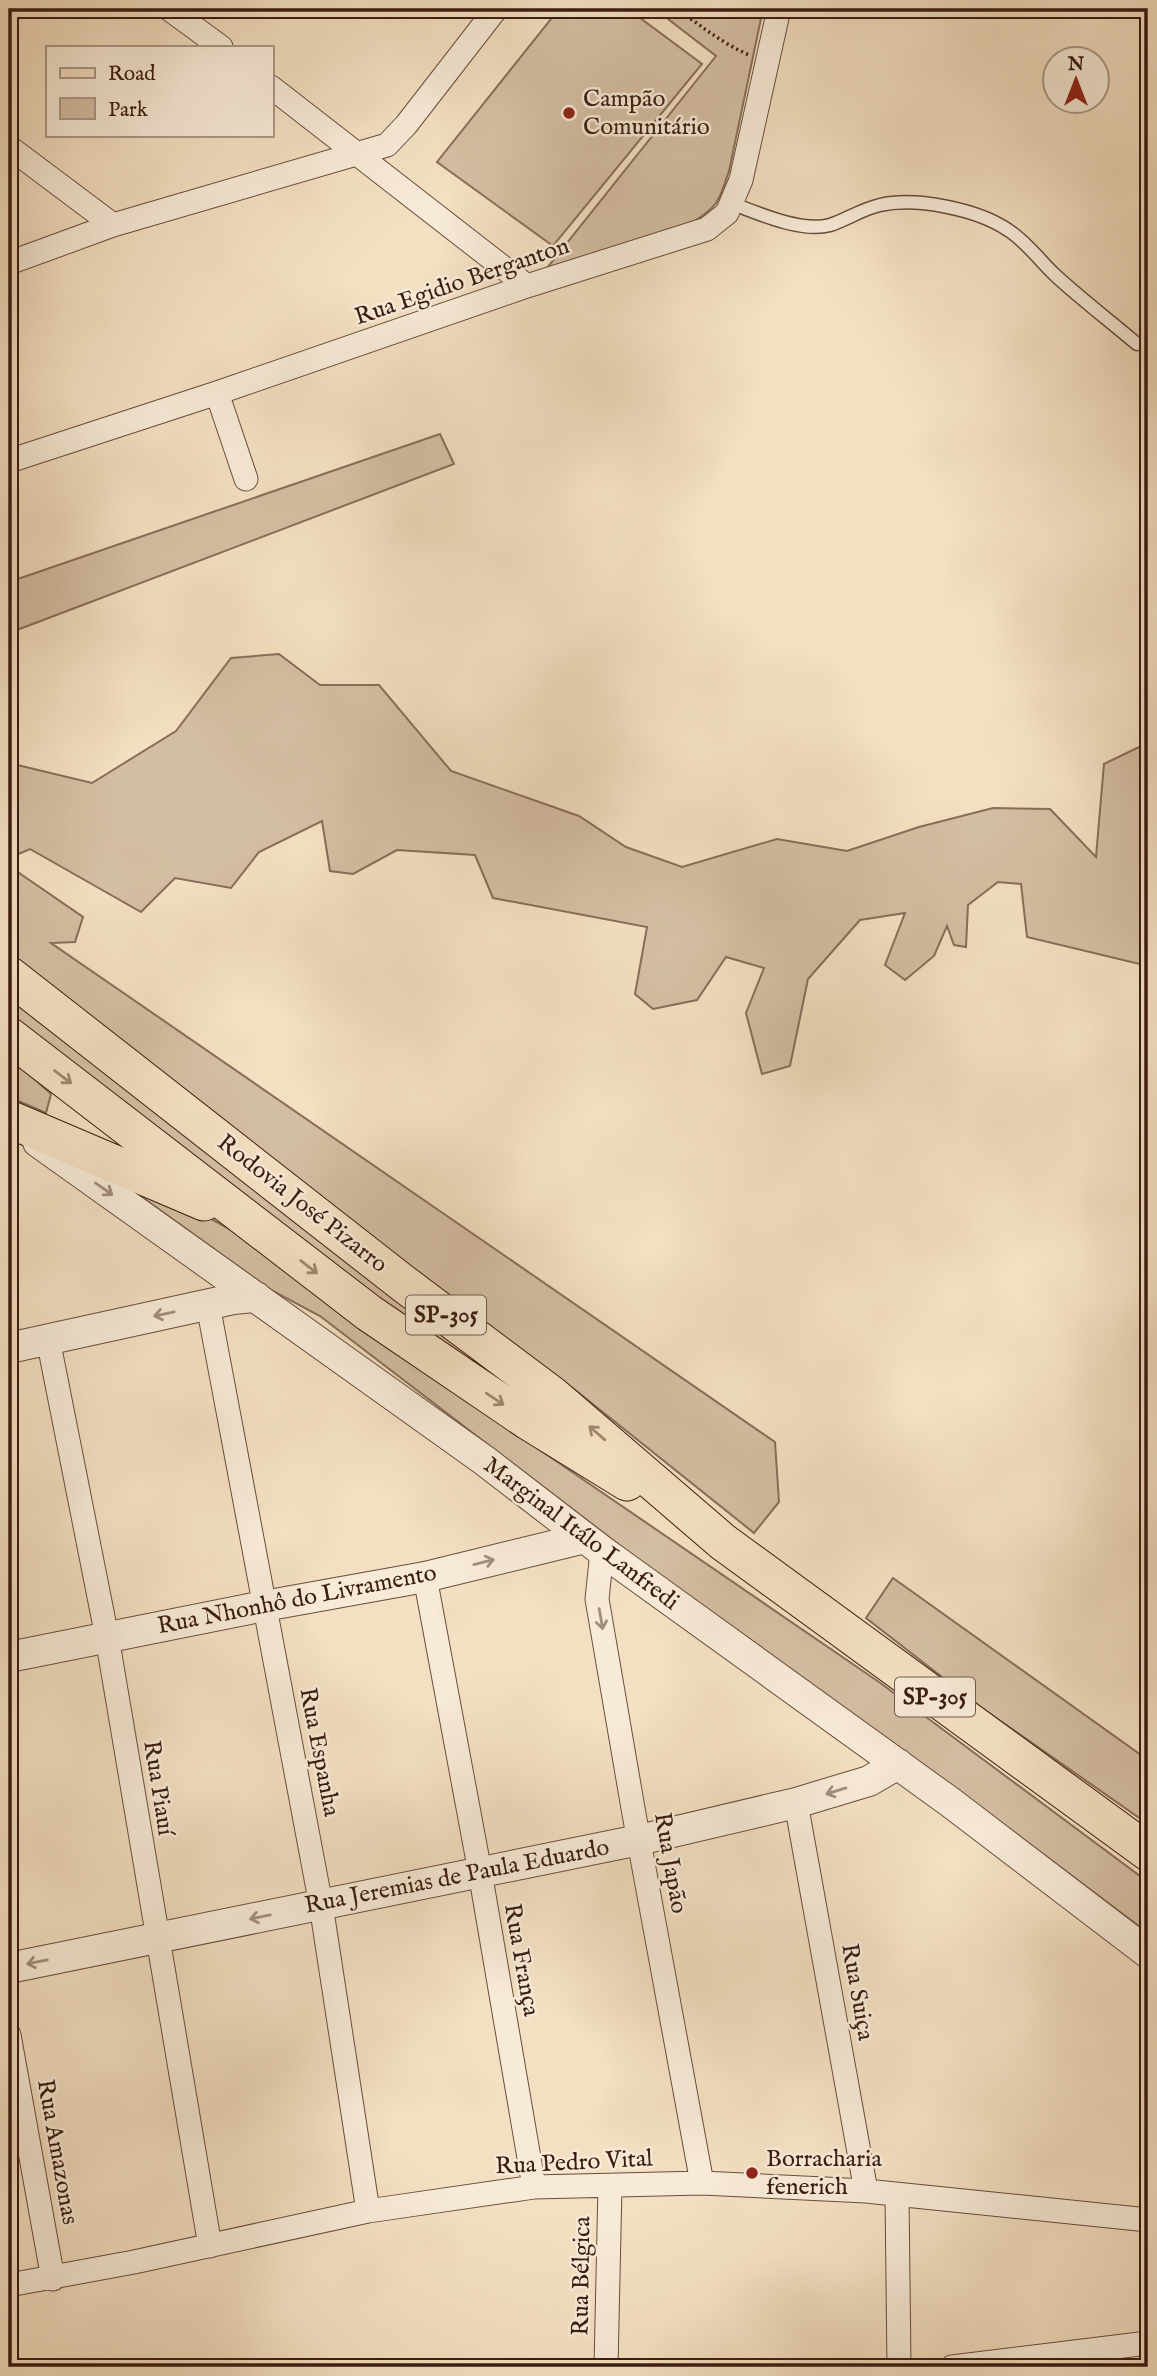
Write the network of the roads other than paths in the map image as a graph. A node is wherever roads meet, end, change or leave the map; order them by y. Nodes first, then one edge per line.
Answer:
1 (169, 9) edge
2 (779, 9) edge
3 (490, 11) edge
4 (219, 46) edge
5 (273, 89) edge
6 (9, 147) edge
7 (356, 155) junction
8 (731, 203) junction
9 (113, 225) junction
10 (9, 262) edge
11 (527, 286) junction
12 (1137, 344) dead end
13 (217, 393) junction
14 (9, 461) edge
15 (246, 479) dead end
16 (9, 975) edge
17 (9, 1036) edge
18 (9, 1120) edge
19 (256, 1225) junction
20 (256, 1297) junction
21 (208, 1305) junction
22 (48, 1339) junction
23 (9, 1348) edge
24 (723, 1542) junction
25 (593, 1545) junction
26 (425, 1577) junction
27 (264, 1606) junction
28 (107, 1637) junction
29 (9, 1657) edge
30 (898, 1764) junction
31 (796, 1803) junction
32 (639, 1840) junction
33 (1148, 1852) edge
34 (480, 1872) junction
35 (321, 1905) junction
36 (157, 1938) junction
37 (1148, 1953) edge
38 (9, 1968) edge
39 (9, 2035) edge
40 (702, 2183) junction
41 (610, 2186) junction
42 (534, 2187) junction
43 (866, 2191) junction
44 (897, 2195) junction
45 (368, 2211) junction
46 (1148, 2220) edge
47 (210, 2246) junction
48 (53, 2279) junction
49 (9, 2285) edge
50 (1148, 2343) edge
51 (606, 2367) edge
52 (899, 2367) edge
53 (952, 2367) edge

1 - 4 street
2 - 8 street, Rua Egidio Berganton
3 - 7 street
5 - 7 street
6 - 9 street
7 - 9 street
7 - 11 street
8 - 11 street, Rua Egidio Berganton
8 - 12 lane
9 - 10 street
11 - 13 street, Rua Egidio Berganton
13 - 14 street, Rua Egidio Berganton
13 - 15 street
24 -> 16 main road, Rodovia José Pizarro / SP-305
17 -> 19 main road, Rodovia José Pizarro / SP-305
18 - 19 main road
18 -> 20 street, Marginal Itálo Lanfredi
19 -> 24 main road, Rodovia José Pizarro / SP-305
20 - 21 street
20 - 25 street, Marginal Itálo Lanfredi
21 -> 22 street
21 - 27 street, Rua Espanha
22 - 23 street
22 - 28 street, Rua Piauí
24 - 33 main road, Rodovia José Pizarro / SP-305
26 -> 25 street, Rua Nhonhô do Livramento
25 - 30 street, Marginal Itálo Lanfredi
25 -> 32 street, Rua Japão
26 - 27 street, Rua Nhonhô do Livramento
26 - 34 street, Rua França
27 - 28 street, Rua Nhonhô do Livramento
27 - 35 street, Rua Espanha
28 - 29 street, Rua Nhonhô do Livramento
28 - 36 street, Rua Piauí
30 -> 31 street, Rua Jeremias de Paula Eduardo
30 - 37 street, Marginal Itálo Lanfredi
31 - 32 street, Rua Jeremias de Paula Eduardo
31 - 43 street, Rua Suiça
32 - 34 street, Rua Jeremias de Paula Eduardo
32 - 40 street, Rua Japão
34 - 35 street, Rua Jeremias de Paula Eduardo
34 - 42 street, Rua França
35 -> 36 street, Rua Jeremias de Paula Eduardo
35 - 45 street, Rua Espanha
36 -> 38 street, Rua Jeremias de Paula Eduardo
36 - 47 street, Rua Piauí
39 - 48 street, Rua Amazonas
40 - 41 street, Rua Pedro Vital
40 - 43 street, Rua Pedro Vital
41 - 42 street, Rua Pedro Vital
41 - 51 street, Rua Bélgica
42 - 45 street, Rua Pedro Vital
43 - 44 street, Rua Pedro Vital
44 - 46 street, Rua Pedro Vital
44 - 52 street
45 - 47 street, Rua Pedro Vital
47 - 48 street, Rua Pedro Vital
48 - 49 street, Rua Pedro Vital
50 - 53 street

